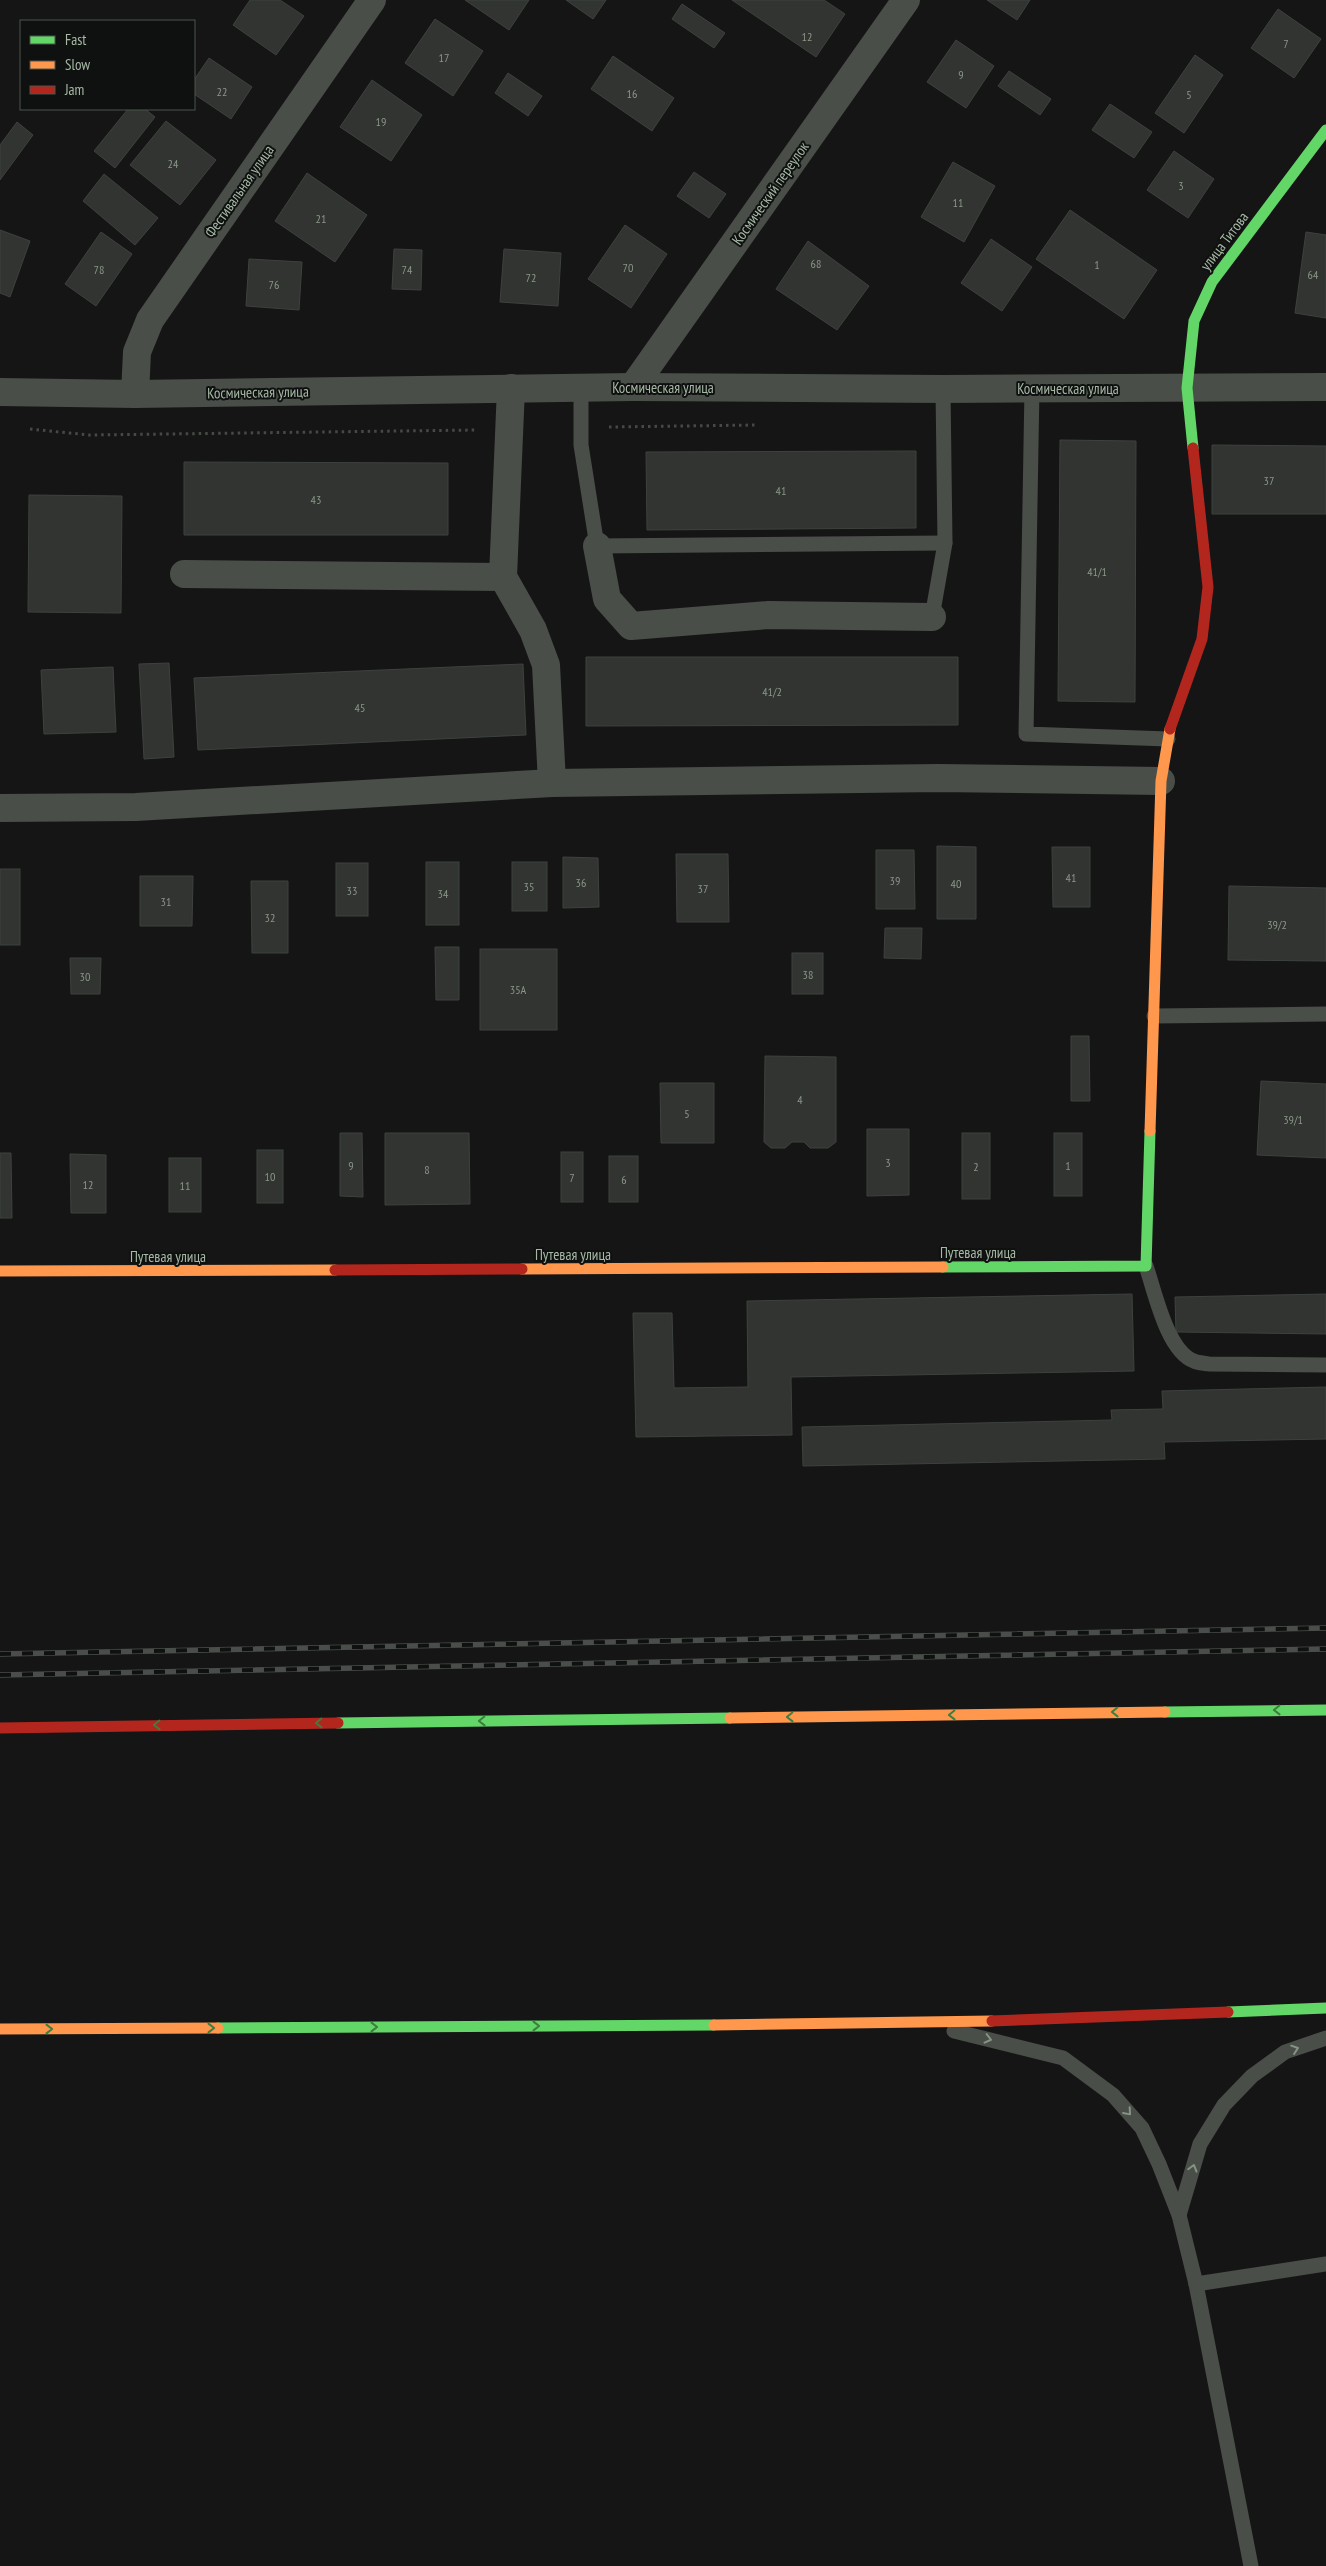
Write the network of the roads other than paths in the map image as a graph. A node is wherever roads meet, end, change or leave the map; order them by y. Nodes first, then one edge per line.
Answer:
1 (372, 0) edge
2 (906, 0) edge
3 (1326, 130) edge
4 (633, 387) junction
5 (1326, 387) edge
6 (511, 388) junction
7 (581, 388) junction
8 (1032, 388) junction
9 (1187, 388) junction
10 (943, 389) junction
11 (0, 392) edge
12 (135, 394) junction
13 (944, 543) junction
14 (597, 546) junction
15 (184, 574) dead end
16 (503, 577) junction
17 (932, 617) joint
18 (1168, 739) junction
19 (1161, 781) junction
20 (552, 782) junction
21 (0, 808) edge
22 (1326, 1014) edge
23 (1154, 1016) junction
24 (1146, 1266) junction
25 (0, 1271) edge
26 (1326, 1365) edge
27 (1326, 1710) edge
28 (0, 1728) edge
29 (1326, 2008) edge
30 (923, 2024) junction
31 (0, 2029) edge
32 (1326, 2038) edge
33 (1179, 2215) junction
34 (1326, 2264) edge
35 (1196, 2284) junction
36 (1251, 2566) edge

1 - 12 street, Фестивальная улица
2 - 4 street, Космический переулок
3 - 9 main road, улица Титова
4 - 7 street, Космическая улица
4 - 10 street, Космическая улица
5 - 9 street, Космическая улица
6 - 7 street, Космическая улица
6 - 12 street, Космическая улица
6 - 16 street
7 - 14 lane
8 - 9 street, Космическая улица
8 - 10 street, Космическая улица
8 - 18 lane
9 - 18 main road, улица Титова
10 - 13 lane
11 - 12 street, Космическая улица
13 - 14 lane
13 - 17 lane
14 - 17 street
15 - 16 street
16 - 20 street
18 - 19 main road, улица Титова
19 - 20 street
19 - 23 main road, улица Титова
20 - 21 street
22 - 23 lane
23 - 24 main road, улица Титова
24 - 25 main road, Путевая улица
24 - 26 lane
27 -> 28 main road
29 - 30 main road
31 -> 30 main road
30 -> 33 lane
33 -> 32 lane
33 - 35 lane
34 - 35 lane
35 - 36 lane

